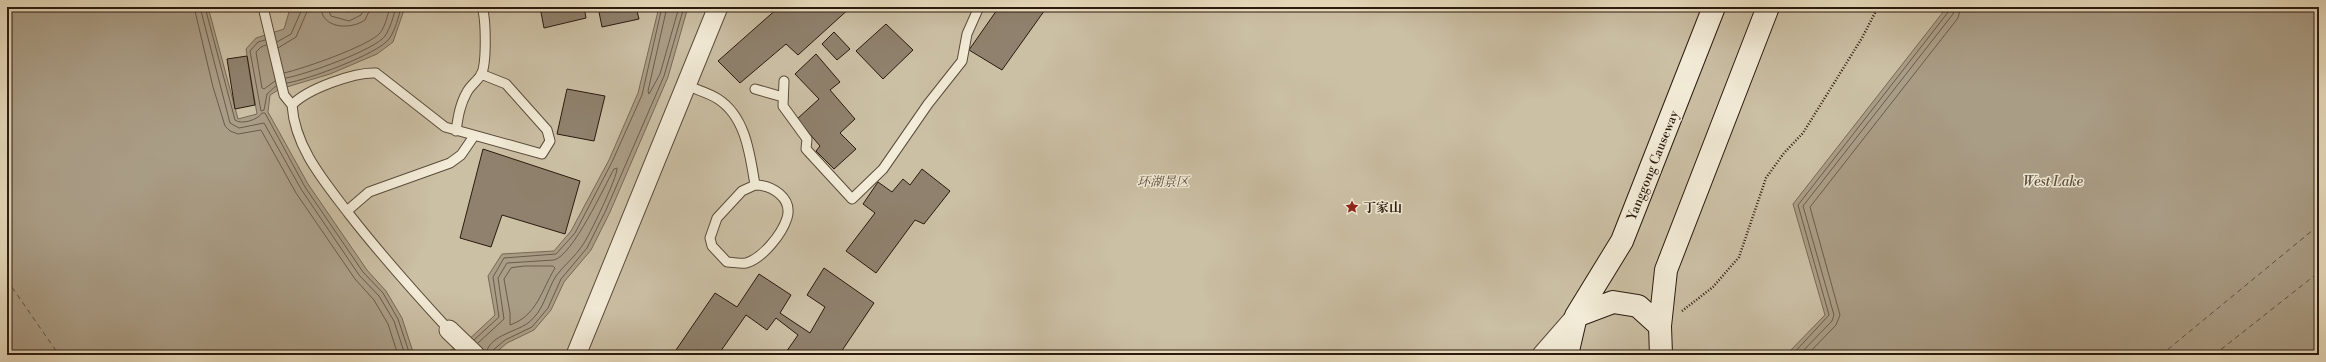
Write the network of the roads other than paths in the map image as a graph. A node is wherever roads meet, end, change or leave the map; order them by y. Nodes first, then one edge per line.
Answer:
1 (263, 7) edge
2 (482, 7) edge
3 (718, 7) edge
4 (979, 7) edge
5 (1714, 7) edge
6 (1768, 7) edge
7 (481, 74) junction
8 (784, 81) dead end
9 (686, 86) junction
10 (755, 89) dead end
11 (783, 97) junction
12 (292, 105) junction
13 (456, 131) junction
14 (474, 136) junction
15 (756, 185) junction
16 (347, 211) junction
17 (1576, 316) junction
18 (1660, 326) junction
19 (448, 330) joint
20 (476, 355) edge
21 (576, 355) edge
22 (1542, 355) edge
23 (1567, 355) edge
24 (1662, 355) edge

1 - 12 lane
2 - 7 lane
3 - 9 street
4 - 11 lane
5 - 17 main road, Yanggong Causeway
6 - 18 main road
7 - 13 lane
7 - 14 lane
8 - 11 lane
9 - 15 lane
9 - 21 street
10 - 11 lane
12 - 13 lane
12 - 16 lane
13 - 14 lane
14 - 16 lane
15 - 15 lane
16 - 19 lane
17 - 18 main road
17 - 22 street
17 - 23 main road, Yanggong Causeway
18 - 24 main road
19 - 20 street

